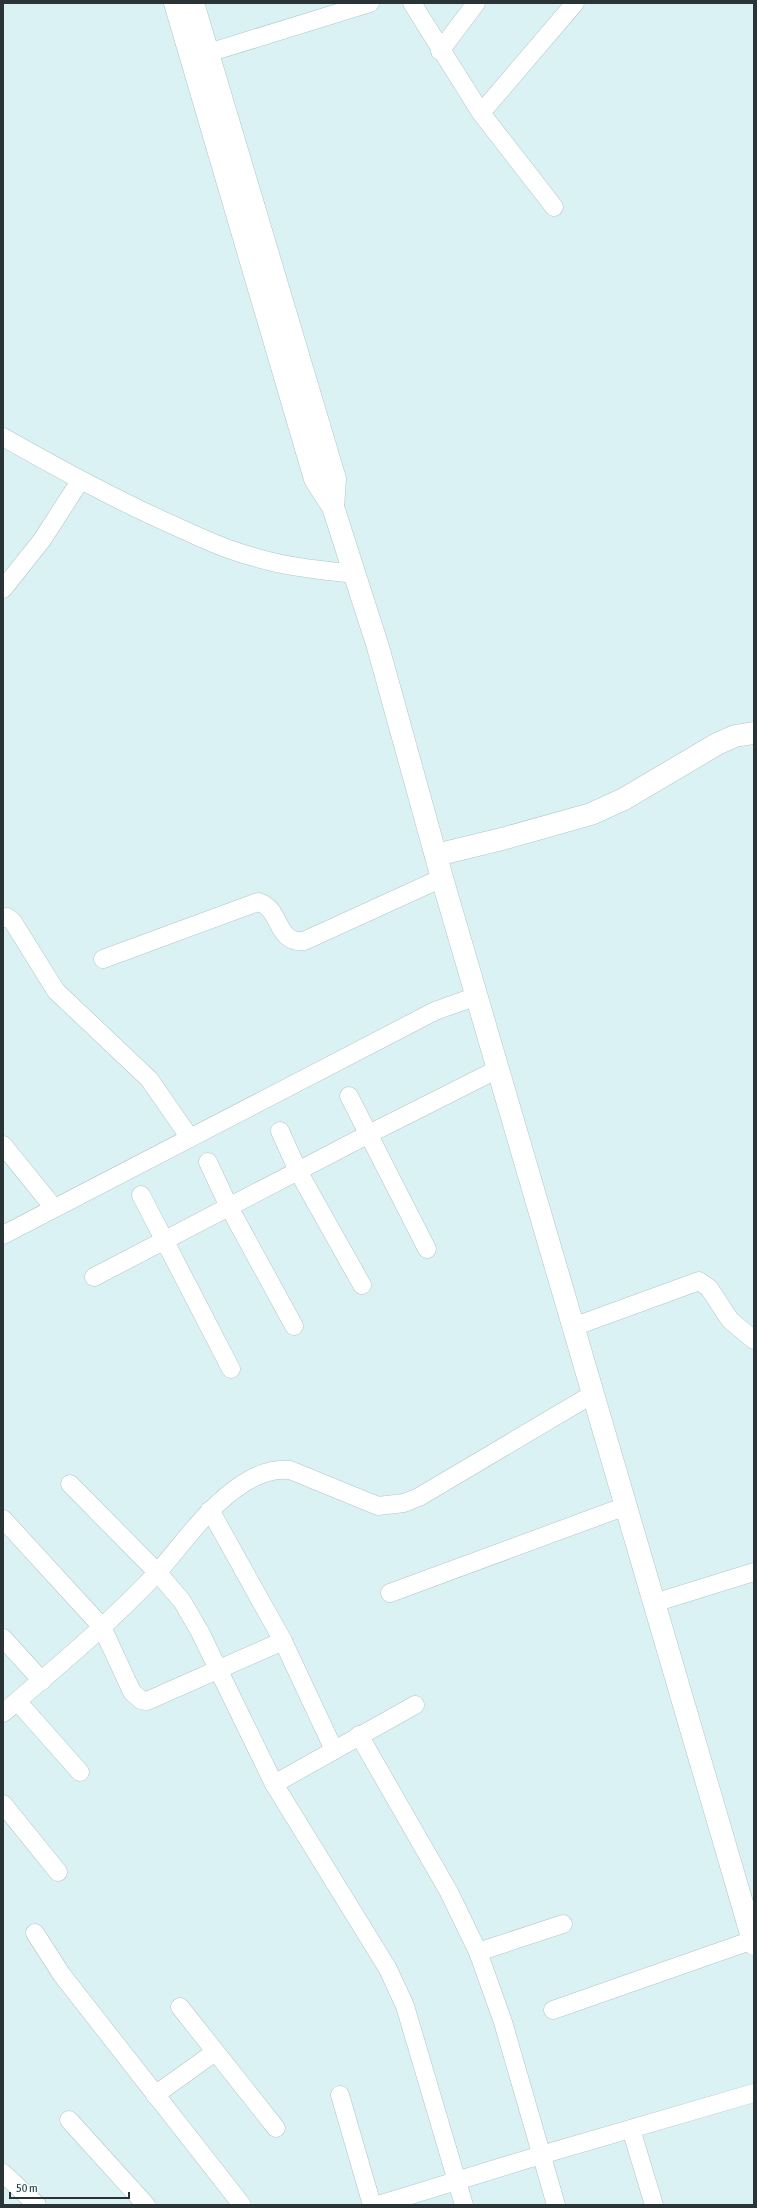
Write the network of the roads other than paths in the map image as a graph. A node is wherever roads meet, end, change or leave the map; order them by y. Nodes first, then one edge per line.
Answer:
1 (175, 3) edge
2 (193, 3) edge
3 (370, 3) edge
4 (412, 3) edge
5 (476, 3) edge
6 (573, 4) edge
7 (343, 7) edge
8 (440, 51) junction
9 (208, 54) junction
10 (481, 113) junction
11 (554, 207) dead end
12 (3, 437) edge
13 (80, 481) junction
14 (333, 507) junction
15 (355, 574) junction
16 (3, 588) edge
17 (754, 734) edge
18 (436, 855) junction
19 (442, 878) junction
20 (3, 918) edge
21 (103, 959) dead end
22 (468, 999) junction
23 (498, 1069) junction
24 (349, 1096) dead end
25 (280, 1131) dead end
26 (367, 1135) junction
27 (190, 1138) junction
28 (3, 1145) edge
29 (208, 1162) dead end
30 (298, 1171) junction
31 (141, 1195) dead end
32 (229, 1207) junction
33 (54, 1208) junction
34 (3, 1235) edge
35 (163, 1242) junction
36 (427, 1249) dead end
37 (94, 1277) dead end
38 (362, 1285) dead end
39 (580, 1324) junction
40 (294, 1326) dead end
41 (754, 1340) edge
42 (231, 1369) dead end
43 (593, 1394) junction
44 (70, 1484) dead end
45 (626, 1506) junction
46 (210, 1510) junction
47 (3, 1519) edge
48 (157, 1572) junction
49 (754, 1572) edge
50 (390, 1593) dead end
51 (668, 1598) junction
52 (102, 1627) junction
53 (3, 1638) edge
54 (283, 1641) junction
55 (219, 1670) junction
56 (42, 1681) junction
57 (17, 1701) junction
58 (415, 1705) dead end
59 (3, 1713) edge
60 (359, 1735) junction
61 (334, 1750) junction
62 (80, 1772) dead end
63 (274, 1784) junction
64 (3, 1804) edge
65 (58, 1872) dead end
66 (564, 1924) dead end
67 (35, 1933) dead end
68 (753, 1942) edge
69 (478, 1952) junction
70 (180, 2007) dead end
71 (553, 2010) dead end
72 (215, 2052) junction
73 (754, 2093) edge
74 (155, 2095) junction
75 (340, 2095) dead end
76 (69, 2120) dead end
77 (276, 2128) dead end
78 (631, 2129) junction
79 (541, 2155) junction
80 (3, 2173) edge
81 (457, 2181) junction
82 (37, 2205) edge
83 (146, 2205) edge
84 (242, 2205) edge
85 (372, 2205) edge
86 (378, 2205) edge
87 (464, 2205) edge
88 (556, 2205) edge
89 (654, 2205) edge

1 - 14 main road
2 - 9 main road
3 - 7 street
4 - 8 street
5 - 8 street
6 - 10 street
7 - 9 street
8 - 10 street
9 - 14 main road
10 - 11 street
12 - 13 street
13 - 15 street
13 - 16 street
14 - 15 main road
15 - 18 main road
17 - 18 main road
18 - 19 main road
19 - 21 street
19 - 22 main road
20 - 27 street
22 - 23 main road
22 - 27 street
23 - 26 street
23 - 39 main road
24 - 26 street
25 - 30 street
26 - 30 street
26 - 36 street
27 - 33 street
28 - 33 street
29 - 32 street
30 - 32 street
30 - 38 street
31 - 35 street
32 - 35 street
32 - 40 street
33 - 34 street
35 - 37 street
35 - 42 street
39 - 41 street
39 - 43 main road
43 - 45 main road
43 - 46 street
44 - 48 street
45 - 50 street
45 - 51 main road
46 - 48 street
46 - 54 street
47 - 52 street
48 - 52 street
48 - 55 street
49 - 51 street
51 - 68 main road
52 - 55 street
52 - 56 street
53 - 56 street
54 - 55 street
54 - 61 street
55 - 63 street
56 - 57 street
57 - 59 street
57 - 62 street
58 - 60 street
60 - 61 street
60 - 69 street
61 - 63 street
63 - 81 street
64 - 65 street
66 - 69 street
67 - 74 street
68 - 71 street
69 - 79 street
70 - 72 street
72 - 74 street
72 - 77 street
73 - 78 street
74 - 84 street
75 - 85 street
76 - 83 street
78 - 79 street
78 - 89 street
79 - 81 street
79 - 88 street
80 - 82 street
81 - 86 street
81 - 87 street

